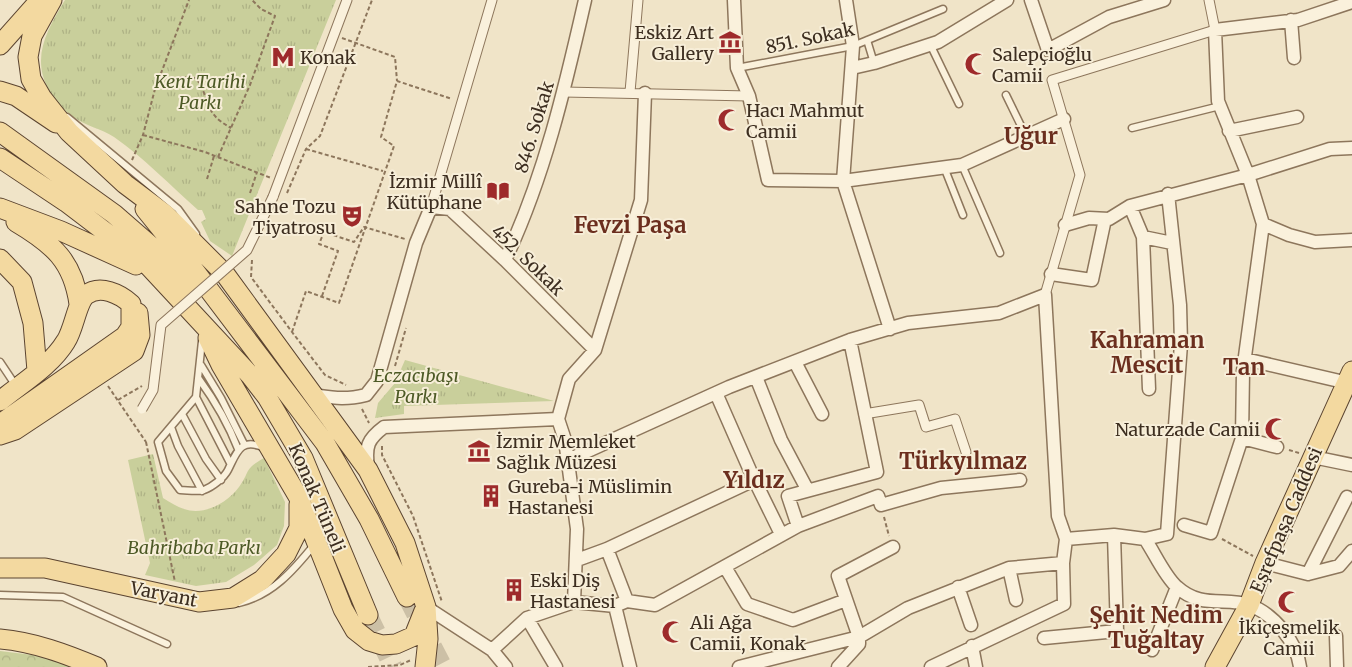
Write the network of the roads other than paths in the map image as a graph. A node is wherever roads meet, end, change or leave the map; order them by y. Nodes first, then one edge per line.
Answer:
1 (40, 0) edge
2 (52, 0) edge
3 (347, 0) edge
4 (492, 0) edge
5 (585, 0) edge
6 (638, 0) edge
7 (734, 0) edge
8 (846, 0) edge
9 (1007, 0) edge
10 (1031, 0) edge
11 (1164, 0) edge
12 (1208, 0) edge
13 (1352, 2) edge
14 (943, 9) dead end
15 (1291, 20) junction
16 (1215, 30) junction
17 (866, 40) junction
18 (0, 44) edge
19 (930, 44) junction
20 (853, 46) junction
21 (1294, 58) dead end
22 (874, 63) junction
23 (737, 68) junction
24 (852, 68) junction
25 (0, 90) edge
26 (564, 92) junction
27 (630, 92) junction
28 (645, 92) junction
29 (1006, 95) dead end
30 (749, 96) junction
31 (42, 98) junction
32 (958, 104) dead end
33 (1220, 106) junction
34 (1297, 117) dead end
35 (1064, 119) junction
36 (1132, 128) dead end
37 (1228, 131) junction
38 (0, 132) edge
39 (69, 132) junction
40 (1026, 136) junction
41 (1352, 148) edge
42 (0, 158) edge
43 (962, 165) junction
44 (944, 168) junction
45 (1248, 175) junction
46 (127, 176) junction
47 (843, 181) junction
48 (1168, 194) junction
49 (1130, 206) junction
50 (431, 207) junction
51 (0, 208) edge
52 (0, 213) edge
53 (963, 214) dead end
54 (1105, 218) junction
55 (1263, 224) junction
56 (1065, 225) junction
57 (1143, 237) junction
58 (1352, 240) edge
59 (1172, 243) junction
60 (1000, 253) dead end
61 (0, 260) edge
62 (506, 260) junction
63 (1051, 274) junction
64 (162, 278) junction
65 (1045, 295) junction
66 (78, 304) junction
67 (132, 304) junction
68 (198, 317) junction
69 (232, 322) junction
70 (890, 328) junction
71 (850, 340) junction
72 (595, 350) junction
73 (1245, 359) junction
74 (0, 362) edge
75 (795, 362) junction
76 (201, 365) junction
77 (37, 371) junction
78 (756, 377) junction
79 (199, 379) junction
80 (1350, 379) edge
81 (16, 388) junction
82 (1149, 389) dead end
83 (716, 393) junction
84 (314, 395) junction
85 (196, 397) junction
86 (0, 401) edge
87 (142, 409) dead end
88 (182, 414) junction
89 (822, 414) dead end
90 (864, 414) junction
91 (558, 419) junction
92 (0, 424) edge
93 (171, 427) junction
94 (0, 435) edge
95 (1242, 438) junction
96 (244, 444) junction
97 (1277, 447) road end
98 (238, 450) junction
99 (274, 452) junction
100 (966, 452) dead end
101 (1306, 455) junction
102 (568, 460) junction
103 (230, 463) junction
104 (1352, 465) edge
105 (368, 470) junction
106 (752, 475) junction
107 (220, 480) junction
108 (1020, 480) dead end
109 (807, 489) junction
110 (202, 491) junction
111 (1347, 497) dead end
112 (299, 498) junction
113 (1184, 525) dead end
114 (798, 526) junction
115 (781, 534) junction
116 (1114, 535) junction
117 (1066, 539) junction
118 (1145, 539) junction
119 (316, 542) junction
120 (892, 548) road end
121 (607, 549) junction
122 (1352, 551) edge
123 (576, 560) junction
124 (1259, 560) junction
125 (1063, 563) junction
126 (726, 567) junction
127 (0, 568) edge
128 (1008, 568) junction
129 (1308, 574) junction
130 (958, 587) junction
131 (1177, 587) junction
132 (0, 595) edge
133 (407, 597) tunnel mouth
134 (846, 600) junction
135 (1016, 600) dead end
136 (215, 602) junction
137 (574, 602) junction
138 (621, 603) junction
139 (1249, 605) junction
140 (426, 607) junction
141 (368, 615) tunnel mouth
142 (527, 618) junction
143 (971, 625) dead end
144 (1336, 636) dead end
145 (859, 637) junction
146 (1044, 638) dead end
147 (0, 639) edge
148 (167, 644) dead end
149 (972, 646) junction
150 (492, 650) junction
151 (1152, 650) dead end
152 (421, 664) edge
153 (504, 666) edge
154 (97, 667) edge
155 (556, 667) edge
156 (630, 667) edge
157 (739, 667) edge
158 (838, 667) edge
159 (931, 667) edge
160 (976, 667) edge
161 (1215, 667) edge
162 (1300, 667) edge
163 (1337, 667) edge

1 - 18 main road
2 - 31 main road
3 - 87 street, bridge
4 - 50 street
5 - 26 street, 846. Sokak
6 - 27 street
7 - 23 street
8 - 20 street
9 - 19 street
10 - 11 street
12 - 16 street
13 - 15 street
14 - 17 lane, 851. Sokak
15 - 16 street
15 - 21 street
16 - 33 street
16 - 35 street
17 - 20 lane, 851. Sokak
17 - 22 lane
19 - 22 street
19 - 32 lane
20 - 23 lane, 851. Sokak
20 - 24 street
22 - 24 street
23 - 30 street
24 - 47 street
25 - 39 main road
26 - 27 street
26 - 62 street, 846. Sokak
27 - 28 street
28 - 30 street
28 - 72 street
29 - 40 lane
30 - 47 street
31 - 39 main road
31 - 46 lane
33 - 36 lane
33 - 37 street
34 - 37 street
35 - 40 street
35 - 56 street
37 - 45 street
38 - 69 main road
39 - 46 main road
40 - 43 street
41 - 45 street
42 - 64 main road
43 - 44 street
43 - 60 lane
44 - 47 street
44 - 53 lane
45 - 48 street
45 - 55 street
46 - 69 main road, Konak Tüneli
46 - 84 main road
47 - 70 street
48 - 49 street
48 - 59 street
49 - 54 street
49 - 57 street
50 - 62 street, 452. Sokak
50 - 84 street
51 - 64 main road
52 - 66 main road
54 - 56 street
54 - 63 street
55 - 58 street
55 - 73 street
56 - 63 street
57 - 59 street
57 - 82 street
59 - 118 street
61 - 77 main road
62 - 72 street, 452. Sokak
63 - 65 street
64 - 68 main road
65 - 70 street
65 - 117 street
66 - 67 main road
66 - 77 main road
67 - 92 main road
67 - 94 main road
68 - 76 lane
68 - 99 main road
68 - 141 main road, Konak Tüneli
69 - 133 main road, Konak Tüneli
70 - 71 street
71 - 75 street
71 - 90 street
72 - 91 street
73 - 80 street
73 - 95 street
74 - 81 lane
75 - 78 street
75 - 89 street
76 - 79 lane
76 - 96 lane
77 - 81 main road
78 - 83 street
78 - 109 street
79 - 85 lane
79 - 98 lane
80 - 101 main road, Eşrefpaşa Caddesi
81 - 86 main road
83 - 102 street
83 - 106 street
84 - 105 main road
85 - 88 lane
85 - 103 lane
88 - 93 lane
88 - 107 lane
90 - 100 street
90 - 109 street
91 - 102 street
91 - 105 street
93 - 110 lane
93 - 110 lane
95 - 97 street
95 - 113 street
96 - 98 lane
96 - 99 lane
98 - 103 lane
99 - 112 main road
101 - 104 street
101 - 124 main road, Eşrefpaşa Caddesi
102 - 123 street
103 - 107 lane
105 - 140 main road
106 - 115 street
106 - 121 street
107 - 110 lane
108 - 114 street
109 - 114 street
111 - 129 street
112 - 119 main road
112 - 136 main road, Varyant
114 - 115 street
115 - 126 street
116 - 117 street
116 - 118 street
116 - 146 street
117 - 125 street
118 - 131 street
119 - 136 lane
119 - 140 main road
120 - 134 street
121 - 123 street
121 - 138 street
122 - 129 street
123 - 137 street
124 - 129 street
124 - 139 main road, Eşrefpaşa Caddesi
125 - 128 street
125 - 149 street
126 - 134 street
126 - 138 street
127 - 136 main road, Varyant
128 - 130 street
128 - 135 street
130 - 143 street
130 - 145 street
131 - 139 street
131 - 151 street
132 - 148 lane
134 - 145 street
137 - 138 street
137 - 142 street
138 - 156 street
139 - 161 main road, Eşrefpaşa Caddesi
139 - 162 street
140 - 150 street
140 - 152 main road
142 - 150 street
142 - 155 street
144 - 163 street
145 - 157 street
145 - 158 street
147 - 154 main road
149 - 159 street
149 - 160 street
150 - 153 street

